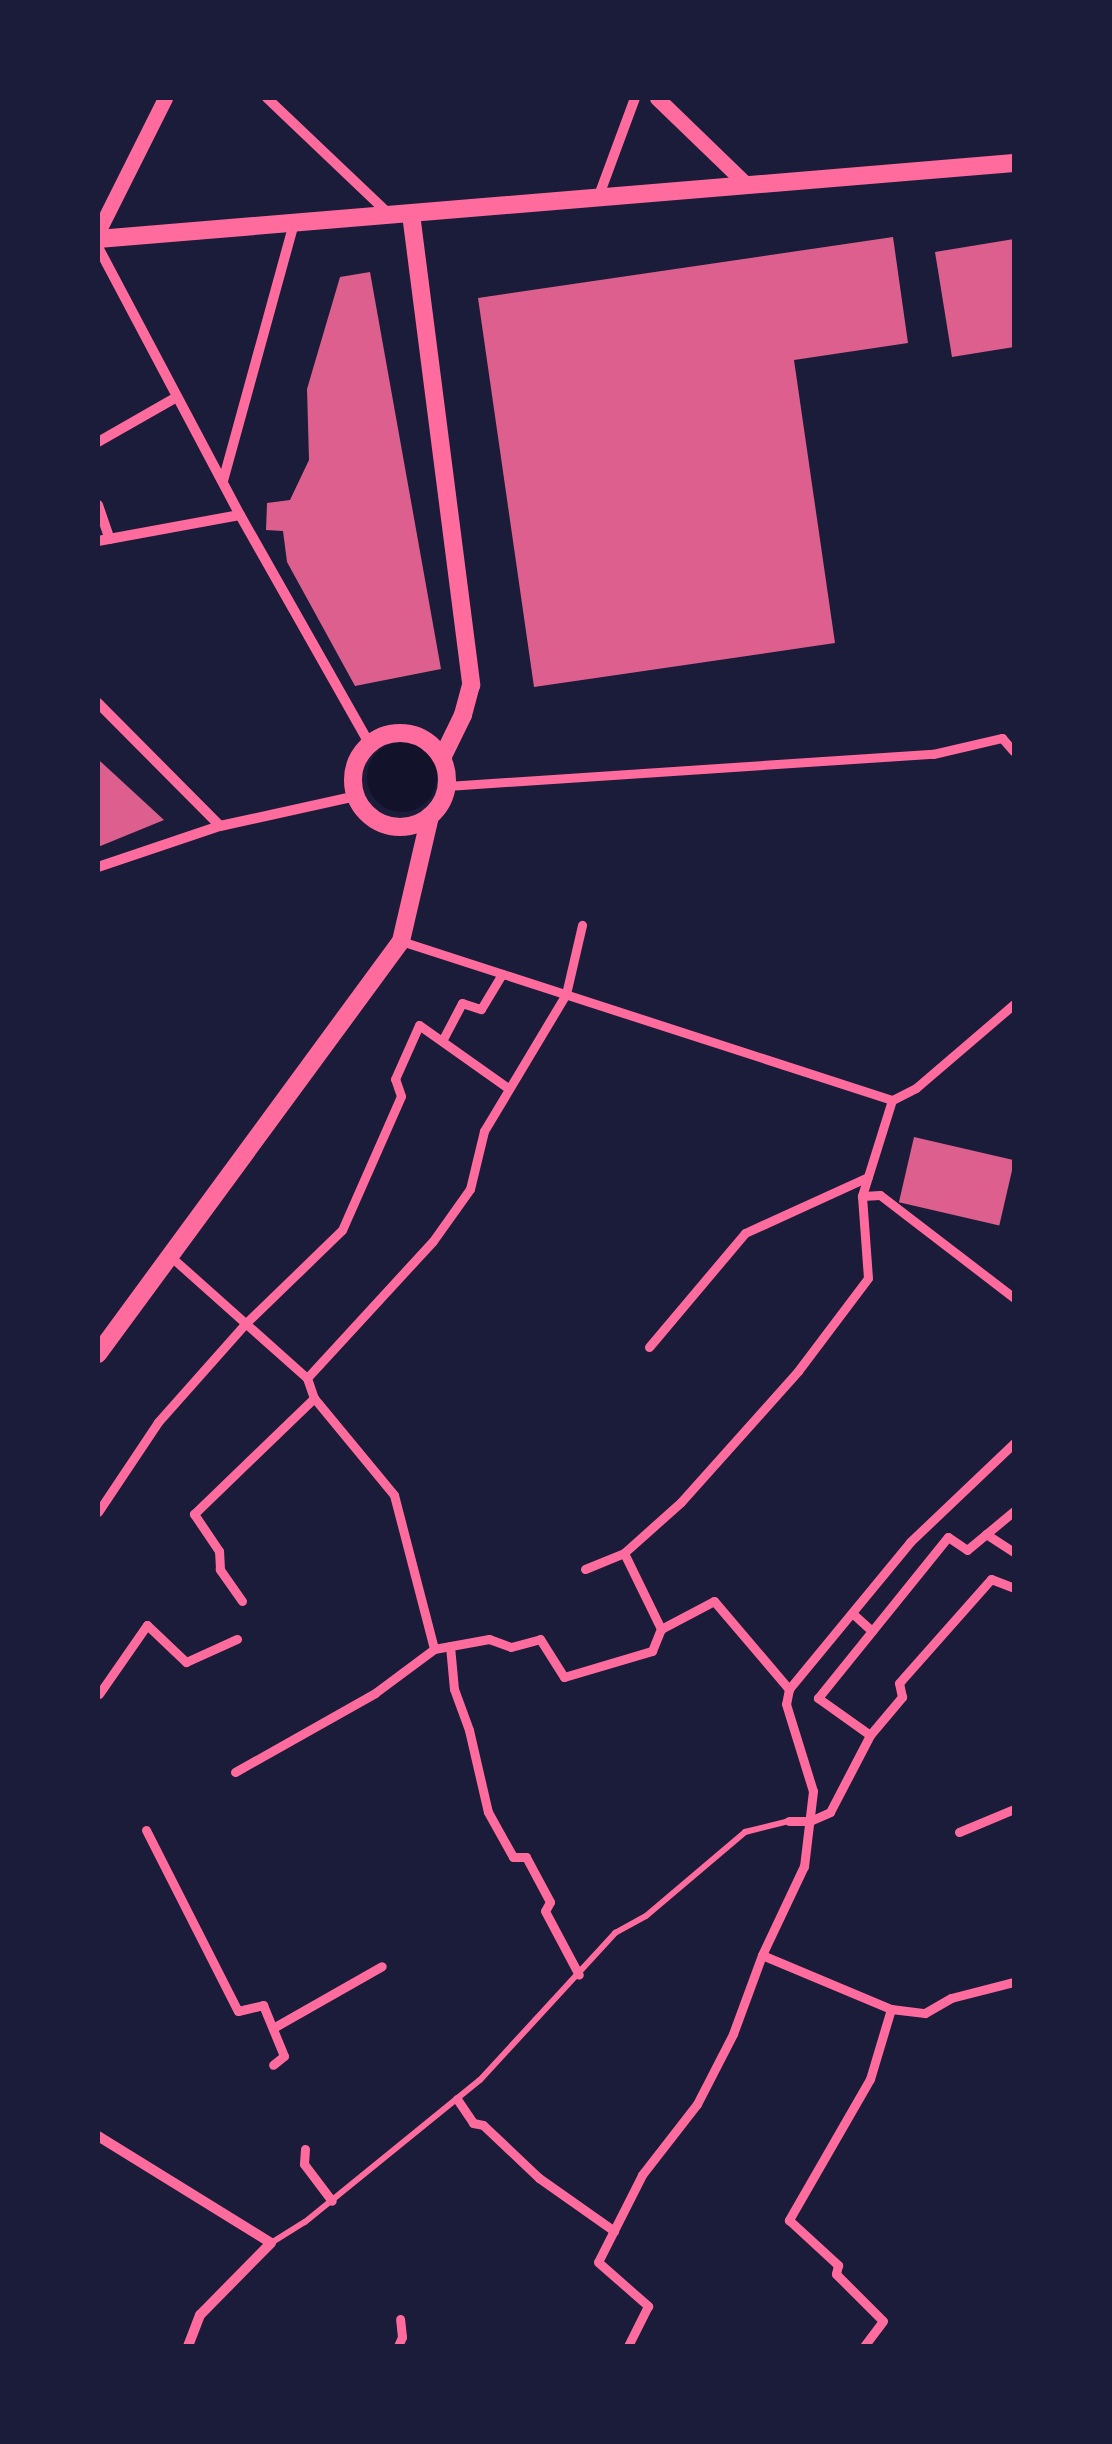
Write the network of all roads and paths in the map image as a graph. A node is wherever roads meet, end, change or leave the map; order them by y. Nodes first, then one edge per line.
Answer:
1 (165, 98) edge
2 (267, 98) edge
3 (635, 98) edge
4 (658, 98) edge
5 (1014, 163) edge
6 (747, 185) junction
7 (598, 198) junction
8 (411, 214) junction
9 (391, 215) junction
10 (294, 224) junction
11 (98, 232) edge
12 (98, 240) edge
13 (98, 247) edge
14 (177, 397) junction
15 (98, 442) edge
16 (223, 482) junction
17 (98, 506) edge
18 (240, 515) junction
19 (104, 540) edge
20 (98, 703) edge
21 (369, 743) junction
22 (1014, 752) edge
23 (442, 758) junction
24 (446, 786) junction
25 (356, 796) junction
26 (430, 816) junction
27 (220, 826) junction
28 (98, 867) edge
29 (582, 925) dead end
30 (400, 941) junction
31 (502, 974) junction
32 (566, 994) junction
33 (1014, 1004) edge
34 (442, 1041) junction
35 (508, 1088) junction
36 (892, 1100) junction
37 (868, 1177) junction
38 (862, 1196) junction
39 (170, 1256) junction
40 (1014, 1298) edge
41 (244, 1325) junction
42 (649, 1347) dead end
43 (98, 1354) edge
44 (307, 1378) junction
45 (314, 1398) junction
46 (1014, 1442) edge
47 (98, 1512) edge
48 (1014, 1512) edge
49 (986, 1534) junction
50 (624, 1552) junction
51 (1014, 1552) edge
52 (584, 1569) dead end
53 (1014, 1588) edge
54 (242, 1600) dead end
55 (852, 1612) junction
56 (661, 1629) junction
57 (872, 1631) junction
58 (237, 1639) dead end
59 (450, 1646) junction
60 (434, 1649) junction
61 (789, 1689) junction
62 (99, 1694) edge
63 (870, 1735) junction
64 (235, 1772) dead end
65 (1014, 1808) edge
66 (810, 1820) junction
67 (789, 1822) joint
68 (146, 1830) dead end
69 (960, 1832) dead end
70 (762, 1954) junction
71 (382, 1966) dead end
72 (579, 1975) junction
73 (1014, 1982) edge
74 (890, 2010) junction
75 (272, 2028) junction
76 (273, 2066) dead end
77 (458, 2100) junction
78 (98, 2136) edge
79 (305, 2149) dead end
80 (332, 2200) junction
81 (614, 2231) junction
82 (271, 2242) junction
83 (400, 2319) dead end
84 (188, 2346) edge
85 (398, 2346) edge
86 (628, 2346) edge
87 (864, 2346) edge

1 - 11 street
2 - 9 street
3 - 7 street
4 - 6 street
5 - 6 main road
6 - 7 main road
7 - 8 main road
8 - 9 main road
8 - 23 main road
9 - 10 main road
10 - 12 main road
10 - 16 street
13 - 14 street
14 - 15 street
14 - 16 street
16 - 18 street
17 - 19 street
18 - 19 street
18 - 21 street
20 - 27 street
21 - 23 main road
21 - 25 main road
22 - 24 street
23 - 24 main road
24 - 26 main road
25 - 26 main road
25 - 27 street
26 - 30 main road
27 - 28 street
29 - 32 street
30 - 31 street
30 - 39 main road
31 - 32 street
31 - 34 street
32 - 35 street
32 - 36 street
33 - 36 street
34 - 35 street
34 - 41 street
35 - 44 street
36 - 37 street
37 - 38 street
37 - 42 street
38 - 40 street
38 - 50 street
39 - 41 street
39 - 43 main road
41 - 44 street
41 - 47 street
44 - 45 street
45 - 54 street
45 - 60 street
46 - 55 street
48 - 49 street
49 - 51 street
49 - 57 street
50 - 52 street
50 - 56 street
53 - 63 street
55 - 57 street
55 - 61 street
56 - 59 street
56 - 61 street
57 - 63 street
58 - 62 street
59 - 60 street
59 - 72 street
60 - 64 street
61 - 66 street
63 - 66 street
65 - 69 street
66 - 67 street
66 - 70 street
67 - 72 lane
68 - 75 street
70 - 74 street
70 - 81 street
71 - 75 street
72 - 77 lane
73 - 74 street
74 - 87 street
75 - 76 street
77 - 80 lane
77 - 81 street
78 - 82 street
79 - 80 street
80 - 82 lane
81 - 86 street
82 - 84 street
83 - 85 street

